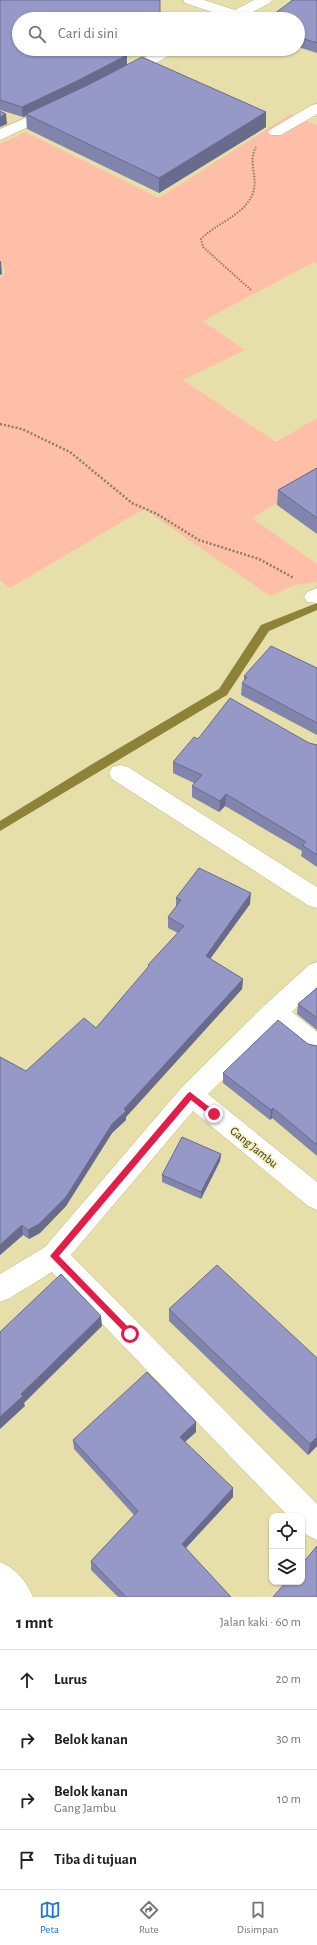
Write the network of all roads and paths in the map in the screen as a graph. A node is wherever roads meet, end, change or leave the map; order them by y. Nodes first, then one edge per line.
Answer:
1 (190, 0) edge
2 (265, 0) edge
3 (220, 12) edge
4 (242, 12) edge
5 (158, 56) edge
6 (110, 81) edge
7 (63, 105) edge
8 (317, 108) edge
9 (6, 118) edge
10 (23, 124) junction
11 (276, 132) joint
12 (0, 134) edge
13 (251, 290) dead end
14 (0, 424) edge
15 (296, 579) dead end
16 (120, 773) dead end
17 (317, 899) edge
18 (317, 972) edge
19 (274, 1012) junction
20 (317, 1046) edge
21 (190, 1095) junction
22 (317, 1198) edge
23 (54, 1256) junction
24 (0, 1289) edge
25 (317, 1525) edge
26 (0, 1576) edge
27 (18, 1597) edge

1 - 3 street
2 - 4 street
5 - 6 street
7 - 10 street
8 - 11 street
9 - 10 street
10 - 12 street
11 - 13 path
14 - 15 path
16 - 17 street
18 - 19 street
19 - 20 street
19 - 21 street
21 - 22 street, Gang Jambu
21 - 23 street
23 - 24 street
23 - 25 street
26 - 27 street

